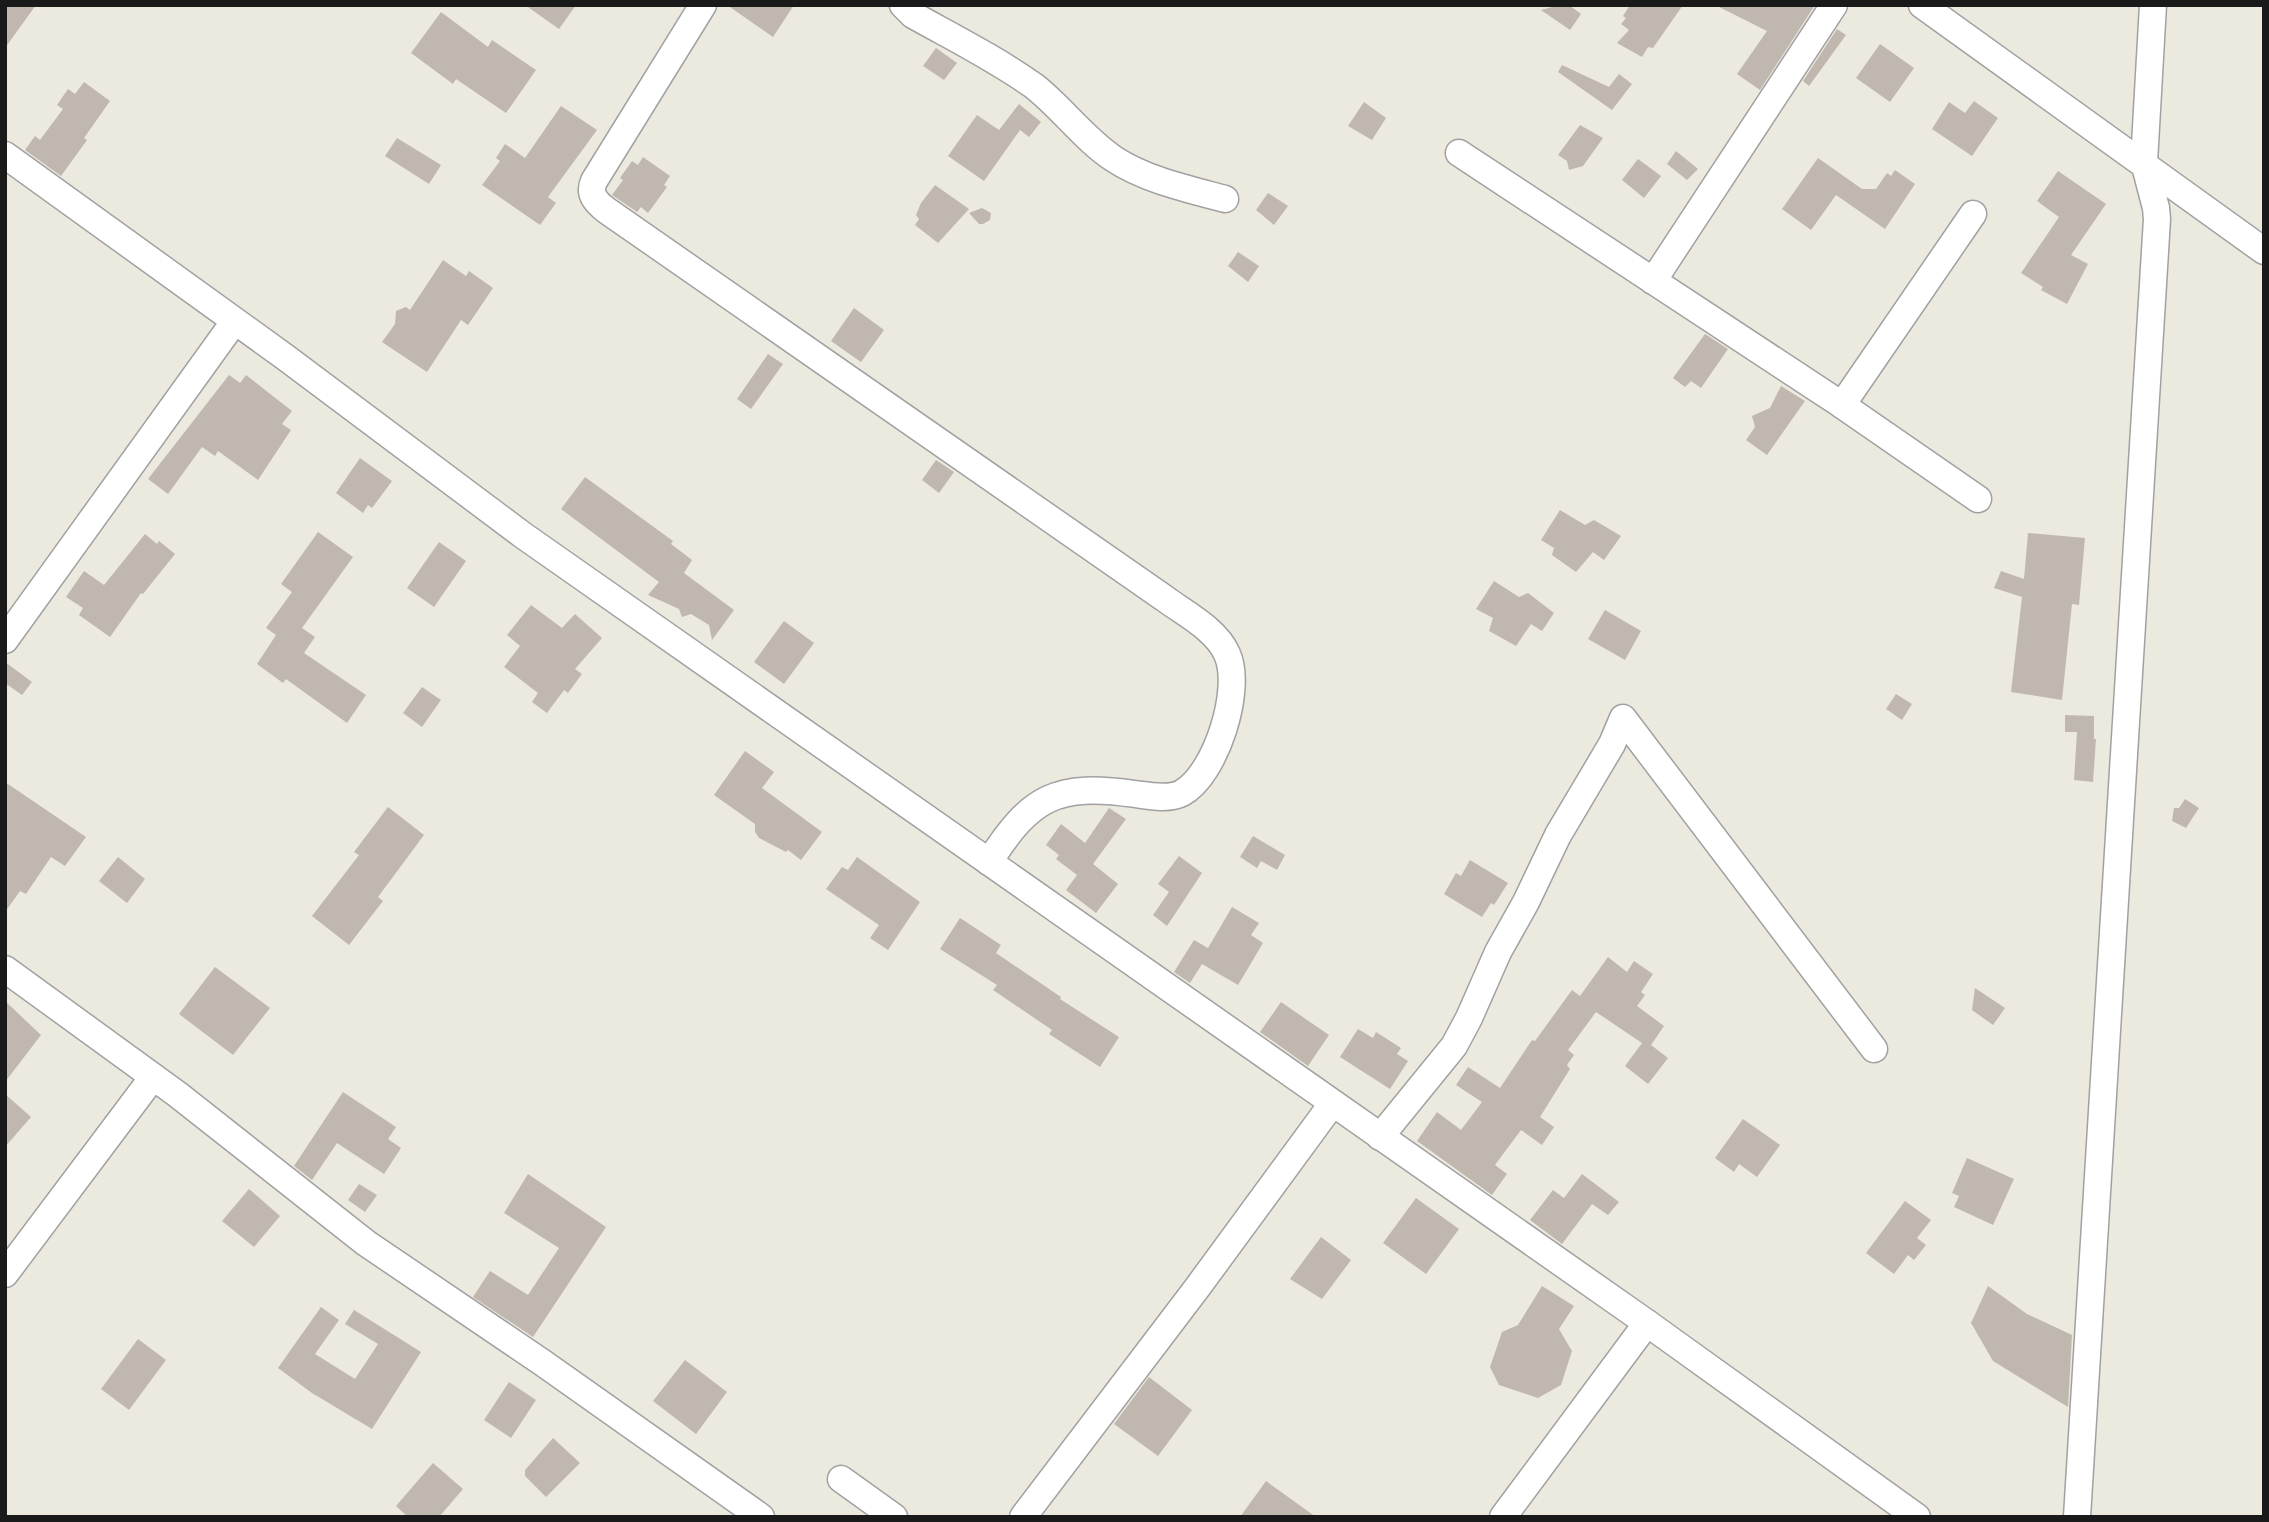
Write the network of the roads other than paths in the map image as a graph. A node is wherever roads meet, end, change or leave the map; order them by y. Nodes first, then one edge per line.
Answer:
1 (703, 5) edge
2 (903, 5) edge
3 (1834, 5) edge
4 (1923, 5) edge
5 (2153, 5) edge
6 (1459, 153) dead end
7 (5, 156) edge
8 (2144, 162) junction
9 (1225, 198) dead end
10 (1973, 214) dead end
11 (2264, 251) edge
12 (1653, 281) junction
13 (234, 322) junction
14 (1842, 405) junction
15 (1978, 499) dead end
16 (5, 640) edge
17 (989, 862) junction
18 (5, 969) edge
19 (1874, 1049) dead end
20 (153, 1077) junction
21 (1332, 1104) junction
22 (1380, 1137) junction
23 (5, 1274) edge
24 (1647, 1323) junction
25 (841, 1479) dead end
26 (761, 1517) edge
27 (894, 1517) edge
28 (1023, 1517) edge
29 (1503, 1517) edge
30 (1917, 1517) edge
31 (2077, 1517) edge

1 - 17 street
2 - 9 street
3 - 12 street
4 - 8 street
5 - 8 street
6 - 12 street
7 - 13 street
8 - 11 street
8 - 31 street
10 - 14 street
12 - 14 street
13 - 16 street
13 - 17 street
14 - 15 street
17 - 21 street
18 - 20 street
19 - 22 street
20 - 23 street
20 - 26 street
21 - 22 street
21 - 28 street
22 - 24 street
24 - 29 street
24 - 30 street
25 - 27 street

